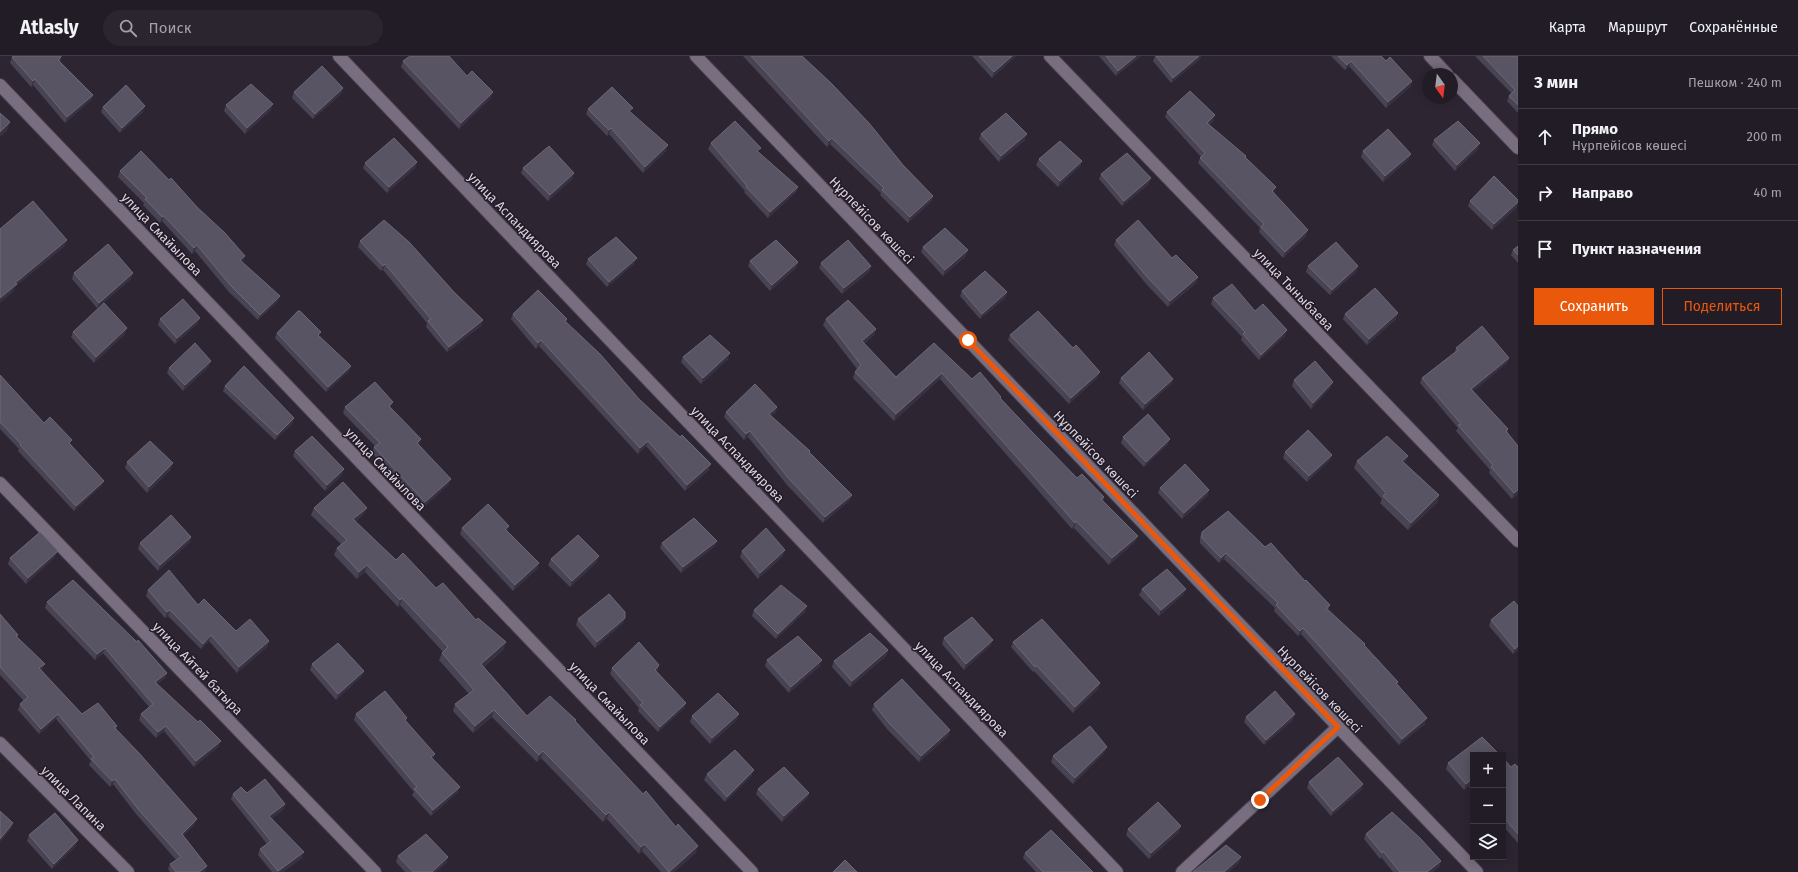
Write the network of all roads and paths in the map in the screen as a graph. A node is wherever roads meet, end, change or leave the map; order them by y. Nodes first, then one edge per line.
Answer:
1 (339, 56) edge
2 (696, 56) edge
3 (1050, 56) edge
4 (1430, 56) edge
5 (1441, 68) edge
6 (0, 85) edge
7 (1458, 85) edge
8 (1518, 148) edge
9 (0, 484) edge
10 (1518, 541) edge
11 (1338, 727) junction
12 (0, 743) edge
13 (128, 872) edge
14 (375, 872) edge
15 (752, 872) edge
16 (1117, 872) edge
17 (1182, 872) edge
18 (1477, 872) edge

1 - 16 street, улица Аспандиярова
2 - 11 street, Нұрпейісов көшесі
3 - 10 street, улица Тыныбаева
4 - 5 street
6 - 15 street, улица Смайылова
7 - 8 street
9 - 14 street, улица Айтей батыра
11 - 17 street
11 - 18 street, Нұрпейісов көшесі
12 - 13 street, улица Лапина

